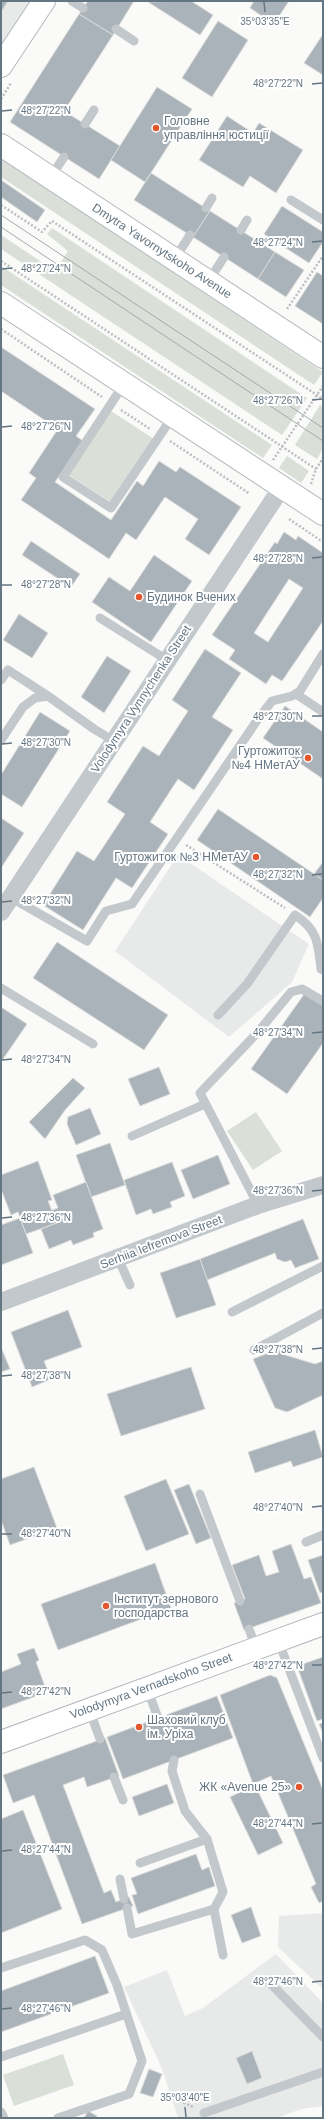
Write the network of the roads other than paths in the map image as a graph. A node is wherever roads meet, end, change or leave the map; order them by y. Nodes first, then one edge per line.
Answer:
1 (44, 1) edge
2 (72, 1) edge
3 (83, 8) dead end
4 (116, 30) dead end
5 (134, 41) dead end
6 (1, 66) edge
7 (94, 110) dead end
8 (85, 124) dead end
9 (1, 145) edge
10 (64, 157) dead end
11 (50, 178) junction
12 (212, 198) dead end
13 (291, 200) dead end
14 (206, 208) dead end
15 (247, 220) dead end
16 (323, 220) edge
17 (241, 230) dead end
18 (190, 235) dead end
19 (224, 258) dead end
20 (174, 260) junction
21 (208, 282) junction
22 (1, 303) edge
23 (323, 357) edge
24 (124, 384) junction
25 (173, 416) junction
26 (282, 487) junction
27 (323, 514) edge
28 (100, 618) dead end
29 (323, 654) edge
30 (167, 660) junction
31 (1, 680) edge
32 (296, 694) junction
33 (48, 696) junction
34 (323, 712) edge
35 (1, 740) edge
36 (114, 740) junction
37 (6, 905) edge
38 (320, 935) edge
39 (323, 970) edge
40 (1, 988) edge
41 (323, 1001) edge
42 (218, 1015) dead end
43 (93, 1044) dead end
44 (205, 1104) junction
45 (132, 1136) dead end
46 (322, 1189) edge
47 (258, 1205) junction
48 (118, 1258) junction
49 (323, 1266) edge
50 (130, 1285) dead end
51 (1, 1302) edge
52 (232, 1312) dead end
53 (323, 1313) edge
54 (254, 1350) dead end
55 (200, 1494) dead end
56 (323, 1535) edge
57 (306, 1542) dead end
58 (240, 1601) dead end
59 (323, 1624) edge
60 (278, 1640) junction
61 (147, 1688) junction
62 (89, 1709) junction
63 (158, 1718) dead end
64 (100, 1739) dead end
65 (1, 1742) edge
66 (323, 1758) edge
67 (174, 1760) dead end
68 (114, 1777) dead end
69 (123, 1800) dead end
70 (207, 1839) junction
71 (140, 1863) dead end
72 (120, 1879) dead end
73 (214, 1909) junction
74 (223, 1955) dead end
75 (1, 1968) edge
76 (268, 1981) dead end
77 (126, 2014) junction
78 (323, 2037) edge
79 (1, 2057) edge
80 (323, 2072) edge
81 (1, 2112) edge
82 (204, 2112) road end
83 (4, 2118) edge
84 (58, 2118) edge

1 - 6 main road
2 - 3 lane
4 - 5 lane
7 - 8 lane
9 - 11 main road, Dmytra Yavornytskoho Avenue
10 - 11 lane
11 - 20 main road, Dmytra Yavornytskoho Avenue
12 - 14 lane
13 - 16 lane
15 - 17 lane
18 - 20 lane
19 - 21 lane
20 - 21 main road, Dmytra Yavornytskoho Avenue
21 - 23 main road, Dmytra Yavornytskoho Avenue
22 - 24 main road
24 - 25 main road
24 - 25 lane
25 - 26 main road
26 - 27 main road
26 - 30 street, Volodymyra Vynnychenka Street
28 - 30 lane
29 - 32 lane
30 - 36 street, Volodymyra Vynnychenka Street
31 - 33 lane
32 - 34 lane
32 - 37 lane
33 - 35 lane
33 - 36 lane
36 - 37 street, Volodymyra Vynnychenka Street
38 - 39 lane
38 - 42 lane
40 - 43 lane
41 - 44 lane
44 - 45 lane
44 - 47 lane
46 - 47 street, Serhiia Iefremova Street
47 - 48 street, Serhiia Iefremova Street
48 - 50 lane
48 - 51 street, Serhiia Iefremova Street
49 - 52 lane
53 - 54 lane
55 - 58 lane
56 - 57 lane
59 - 60 main road, Volodymyra Vernadskoho Street
60 - 61 main road, Volodymyra Vernadskoho Street
60 - 66 lane
61 - 62 main road, Volodymyra Vernadskoho Street
61 - 63 lane
62 - 64 lane
62 - 65 main road, Volodymyra Vernadskoho Street
67 - 70 lane
68 - 69 lane
70 - 71 lane
70 - 73 lane
72 - 73 lane
73 - 74 lane
75 - 77 lane
76 - 78 lane
77 - 79 lane
77 - 84 lane
80 - 82 lane
81 - 83 lane

